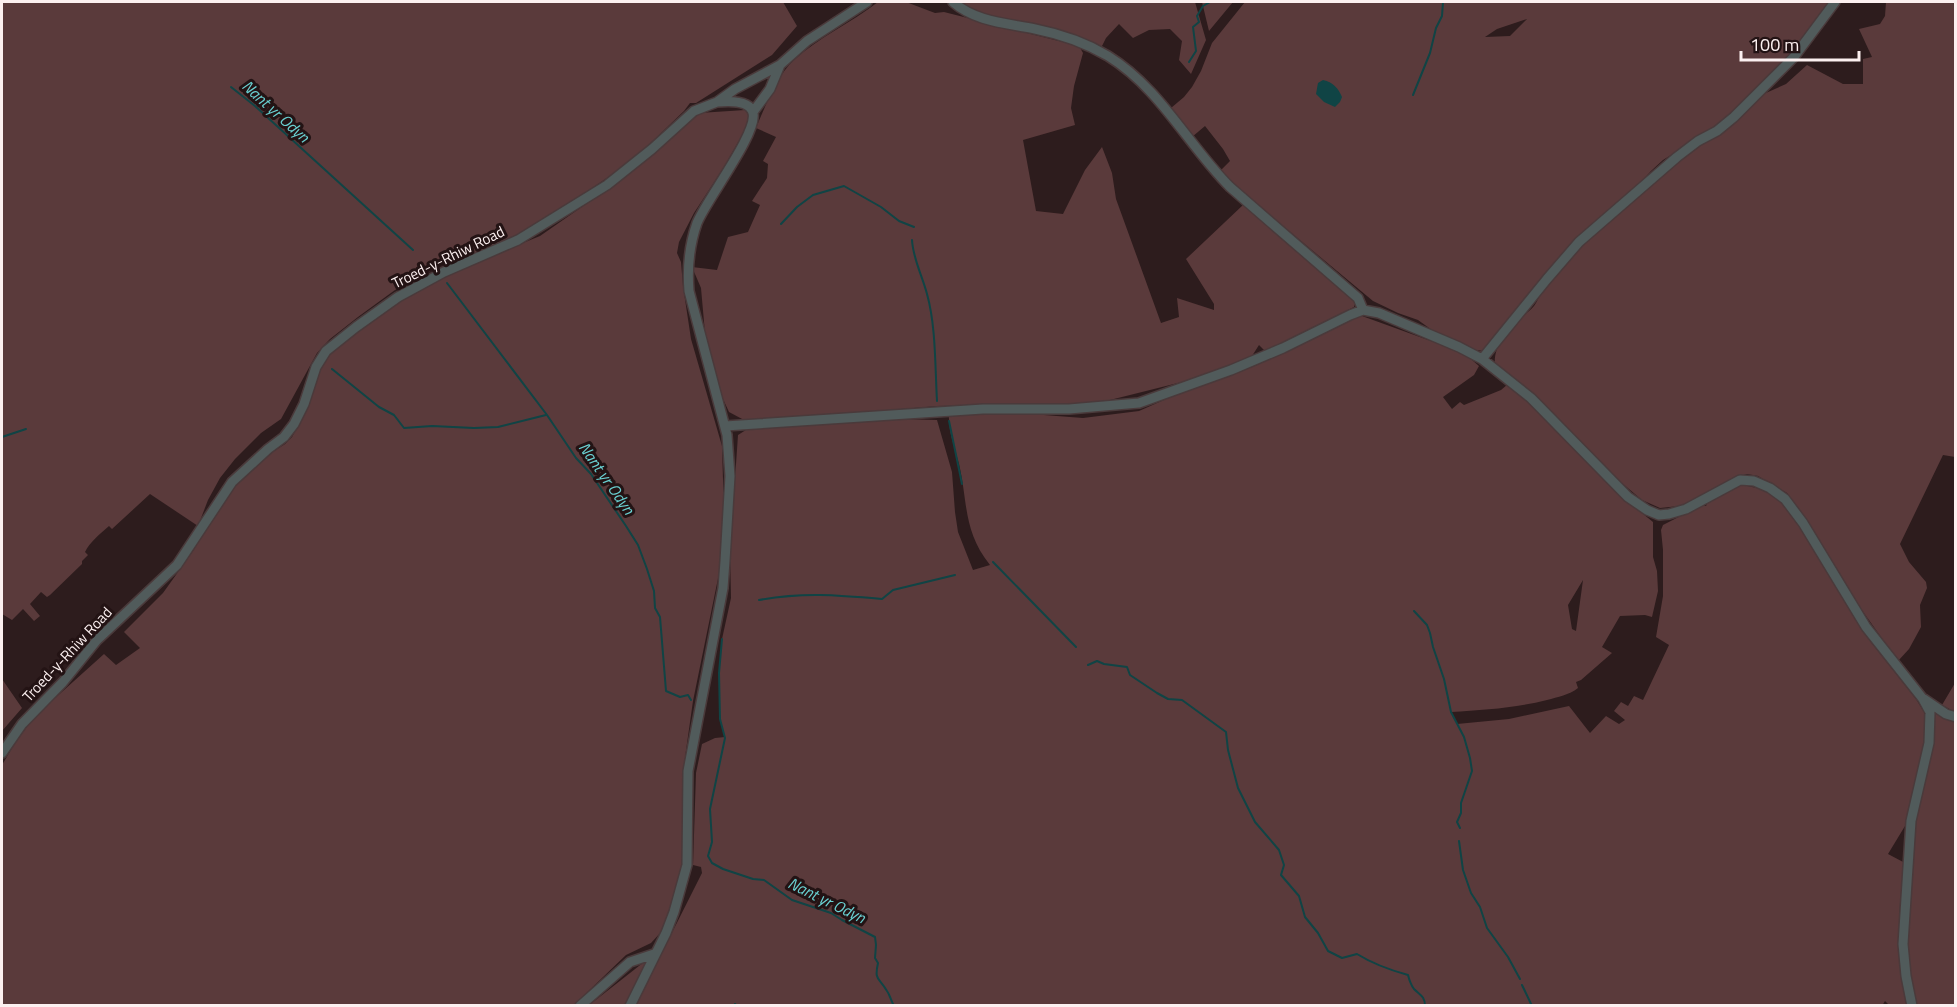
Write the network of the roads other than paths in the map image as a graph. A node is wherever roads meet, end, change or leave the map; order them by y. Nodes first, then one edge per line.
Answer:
1 (867, 2) edge
2 (953, 2) edge
3 (1835, 2) edge
4 (780, 65) junction
5 (717, 102) junction
6 (753, 112) junction
7 (1363, 310) junction
8 (1482, 359) junction
9 (725, 426) junction
10 (1923, 699) junction
11 (1956, 717) edge
12 (2, 753) edge
13 (654, 954) junction
14 (580, 1005) edge
15 (630, 1005) edge
16 (1912, 1005) edge

1 - 4 street, Troed-y-Rhiw Road
2 - 7 street
3 - 8 street
4 - 5 street, Troed-y-Rhiw Road
4 - 6 street, Troed-y-Rhiw Road
5 - 6 street
5 - 12 street, Troed-y-Rhiw Road
6 - 9 street, Troed-y-Rhiw Road
7 - 8 street
7 - 9 street
8 - 10 street
9 - 13 street, Troed-y-Rhiw Road
10 - 11 street
10 - 16 street
13 - 14 street
13 - 15 street, Troed-y-Rhiw Road

